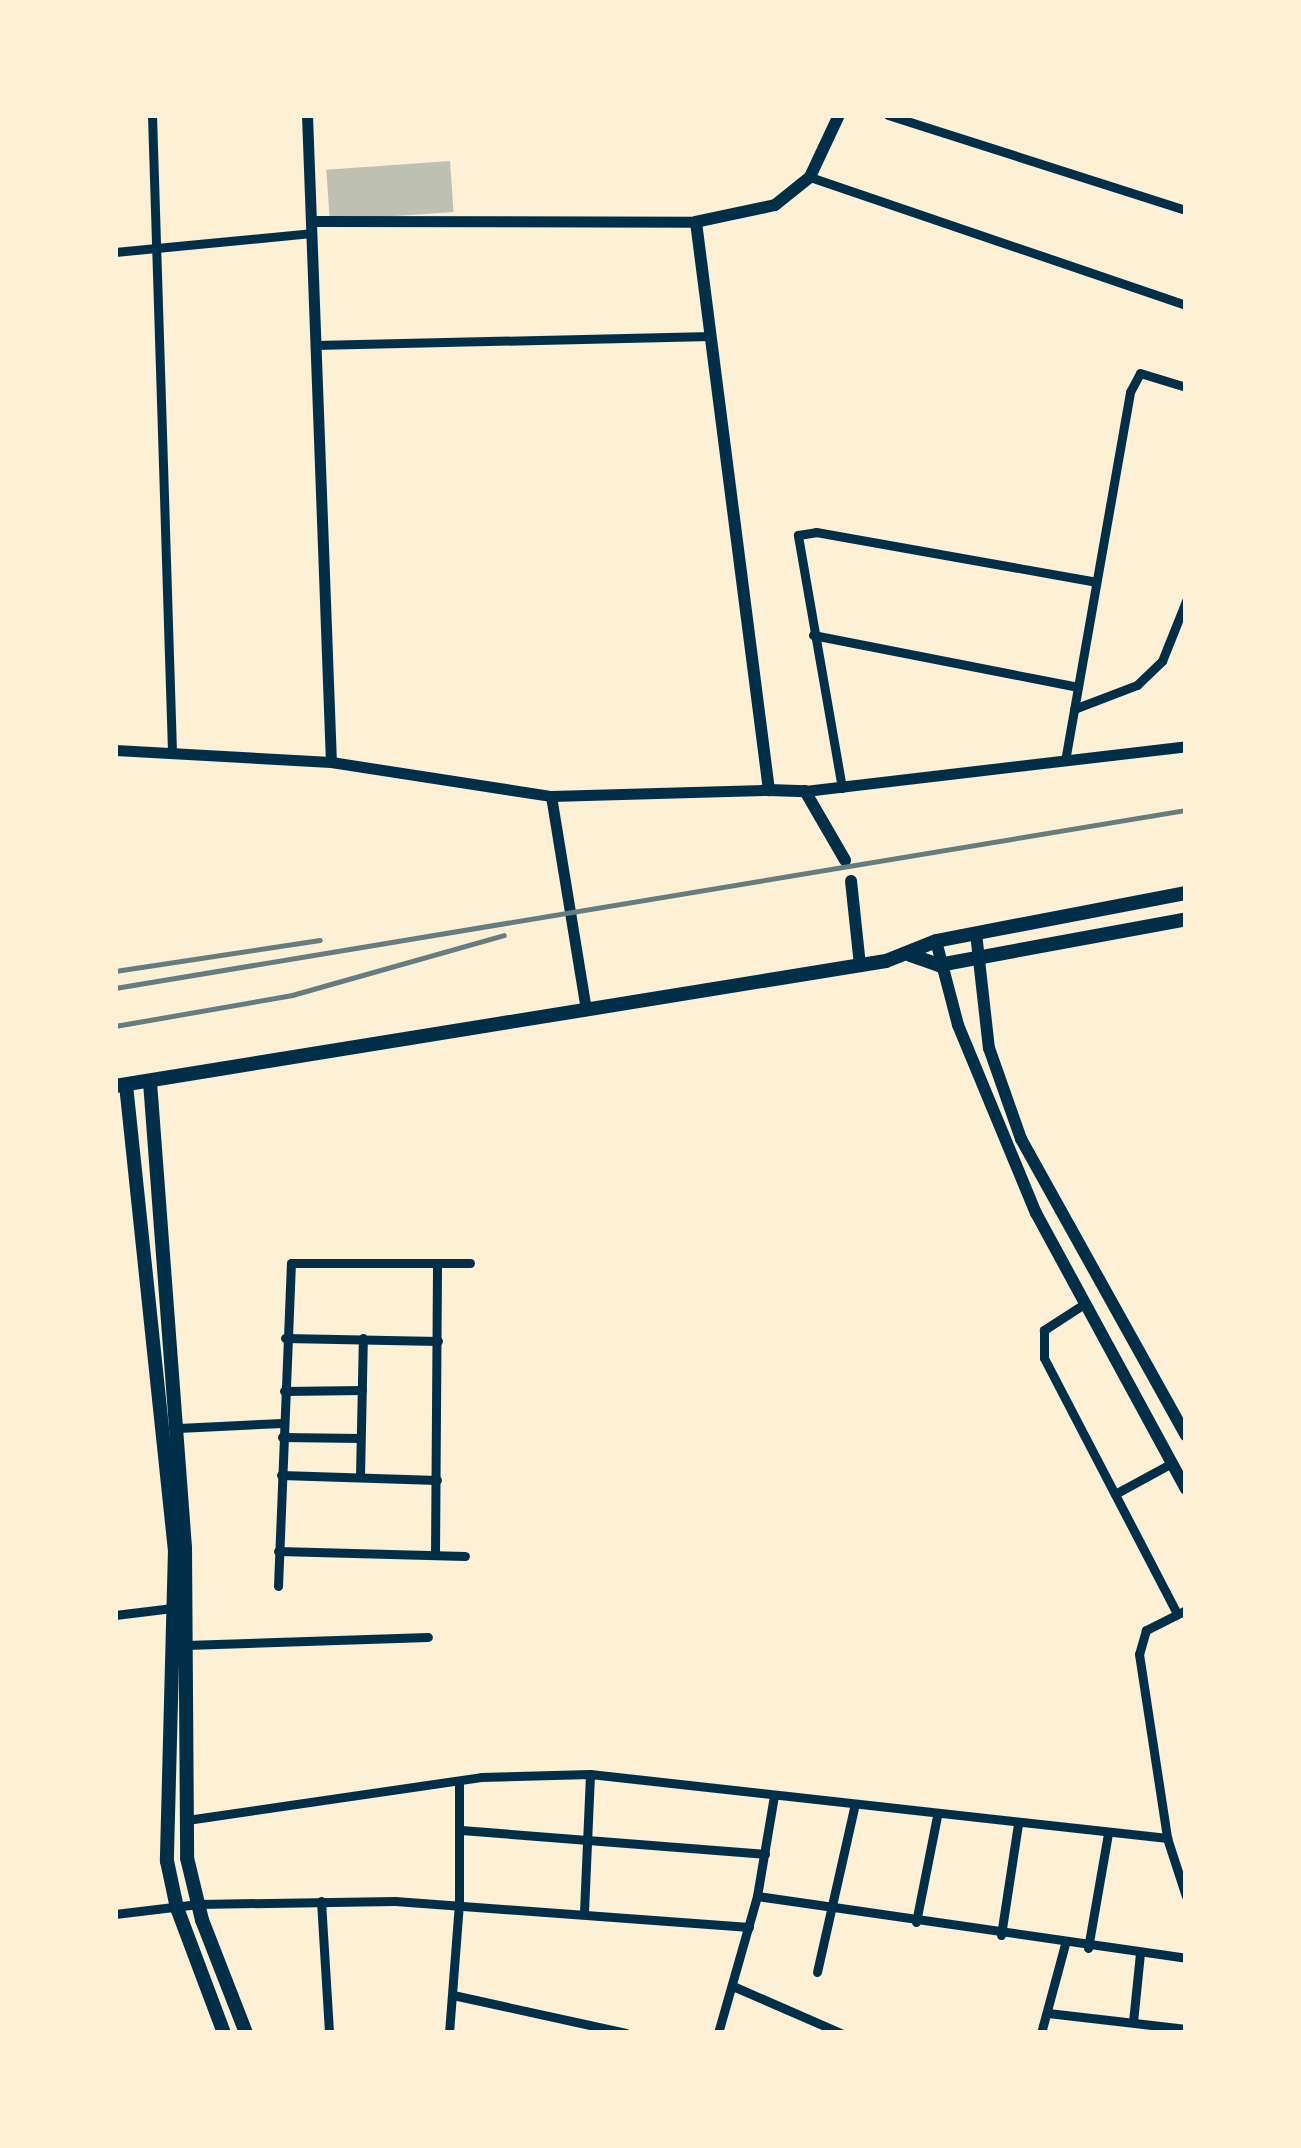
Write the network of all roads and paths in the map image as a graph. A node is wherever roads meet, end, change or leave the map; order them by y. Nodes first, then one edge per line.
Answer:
1 (152, 115) edge
2 (307, 115) edge
3 (840, 115) edge
4 (888, 115) edge
5 (810, 176) junction
6 (1186, 210) edge
7 (696, 222) junction
8 (311, 227) junction
9 (156, 251) junction
10 (115, 252) edge
11 (1186, 305) edge
12 (711, 336) junction
13 (316, 345) junction
14 (1186, 387) edge
15 (1096, 582) junction
16 (1186, 601) edge
17 (813, 635) junction
18 (1078, 687) junction
19 (1074, 709) junction
20 (1186, 746) edge
21 (115, 750) edge
22 (172, 750) junction
23 (1064, 761) junction
24 (331, 762) junction
25 (842, 788) junction
26 (768, 790) junction
27 (805, 791) junction
28 (550, 796) junction
29 (846, 860) dead end
30 (850, 881) dead end
31 (1186, 893) edge
32 (1186, 919) edge
33 (976, 934) junction
34 (936, 941) junction
35 (910, 956) junction
36 (982, 956) junction
37 (860, 965) junction
38 (939, 965) junction
39 (586, 1010) junction
40 (150, 1082) junction
41 (120, 1085) edge
42 (470, 1263) dead end
43 (438, 1264) junction
44 (1084, 1304) junction
45 (285, 1338) junction
46 (363, 1338) junction
47 (438, 1340) junction
48 (362, 1390) junction
49 (284, 1391) junction
50 (282, 1423) junction
51 (178, 1428) junction
52 (1186, 1435) edge
53 (282, 1437) junction
54 (360, 1438) junction
55 (1170, 1464) junction
56 (281, 1475) junction
57 (360, 1476) junction
58 (437, 1480) junction
59 (1186, 1490) edge
60 (1114, 1494) junction
61 (278, 1551) junction
62 (435, 1555) junction
63 (464, 1556) dead end
64 (278, 1586) dead end
65 (173, 1608) junction
66 (1182, 1612) edge
67 (115, 1615) edge
68 (428, 1637) dead end
69 (186, 1645) junction
70 (590, 1774) junction
71 (459, 1782) junction
72 (774, 1795) junction
73 (855, 1804) junction
74 (937, 1816) junction
75 (188, 1820) junction
76 (1018, 1824) junction
77 (460, 1830) junction
78 (1108, 1833) junction
79 (587, 1836) junction
80 (1167, 1838) junction
81 (765, 1854) junction
82 (758, 1896) junction
83 (1186, 1896) edge
84 (321, 1901) junction
85 (460, 1903) junction
86 (198, 1904) junction
87 (177, 1908) junction
88 (831, 1908) junction
89 (584, 1912) junction
90 (115, 1914) edge
91 (916, 1922) junction
92 (749, 1926) junction
93 (1001, 1936) junction
94 (1065, 1944) junction
95 (1088, 1948) junction
96 (1140, 1953) junction
97 (1186, 1958) edge
98 (818, 1972) dead end
99 (736, 1986) junction
100 (453, 1995) junction
101 (1048, 2013) junction
102 (1133, 2022) junction
103 (1186, 2030) edge
104 (224, 2033) edge
105 (246, 2033) edge
106 (329, 2033) edge
107 (449, 2033) edge
108 (626, 2033) edge
109 (718, 2033) edge
110 (842, 2033) edge
111 (1041, 2033) edge

1 - 9 street
2 - 8 street
3 - 5 main road
4 - 6 street
5 - 7 main road
5 - 11 street
7 - 8 street
7 - 12 main road
8 - 9 street
8 - 13 street
9 - 10 street
9 - 22 street
12 - 13 street
12 - 26 main road
13 - 24 street
14 - 15 street
15 - 17 street
15 - 18 street
16 - 19 street
17 - 18 street
17 - 25 street
18 - 19 street
19 - 23 street
20 - 23 street
21 - 22 street
22 - 24 street
23 - 25 street
24 - 28 street
25 - 27 street
26 - 27 main road
26 - 28 street
27 - 29 main road
28 - 39 street
30 - 37 main road
31 - 33 main road
32 - 36 main road
33 - 34 main road
33 - 36 main road
34 - 35 main road
34 - 38 main road
35 - 37 main road
35 - 38 main road
36 - 38 main road
36 - 52 main road
37 - 39 main road
38 - 44 main road
39 - 40 main road
40 - 41 main road
40 - 51 main road
41 - 65 main road
42 - 43 street
43 - 45 street
43 - 47 street
44 - 55 main road
44 - 60 street
45 - 46 street
45 - 49 street
46 - 47 street
46 - 48 street
47 - 58 street
48 - 49 street
48 - 54 street
49 - 50 street
50 - 51 street
50 - 53 street
51 - 69 main road
53 - 54 street
53 - 56 street
54 - 57 street
55 - 59 main road
55 - 60 street
56 - 57 street
56 - 61 street
57 - 58 street
58 - 62 street
60 - 66 street
61 - 62 street
61 - 64 street
62 - 63 street
65 - 67 street
65 - 87 main road
66 - 80 street
68 - 69 street
69 - 75 main road
70 - 71 street
70 - 72 street
70 - 79 street
71 - 75 street
71 - 77 street
72 - 73 street
72 - 81 street
73 - 74 street
73 - 88 street
74 - 76 street
74 - 91 street
75 - 86 main road
76 - 78 street
76 - 93 street
77 - 79 street
77 - 85 street
78 - 80 street
78 - 95 street
79 - 81 street
79 - 89 street
80 - 83 street
81 - 82 street
82 - 88 street
82 - 92 street
84 - 85 street
84 - 86 street
84 - 106 street
85 - 89 street
85 - 100 street
86 - 87 street
86 - 105 main road
87 - 90 street
87 - 104 main road
88 - 91 street
88 - 98 street
89 - 92 street
91 - 93 street
92 - 99 street
93 - 94 street
94 - 95 street
94 - 101 street
95 - 96 street
96 - 97 street
96 - 102 street
99 - 109 street
99 - 110 street
100 - 107 street
100 - 108 street
101 - 102 street
101 - 111 street
102 - 103 street

